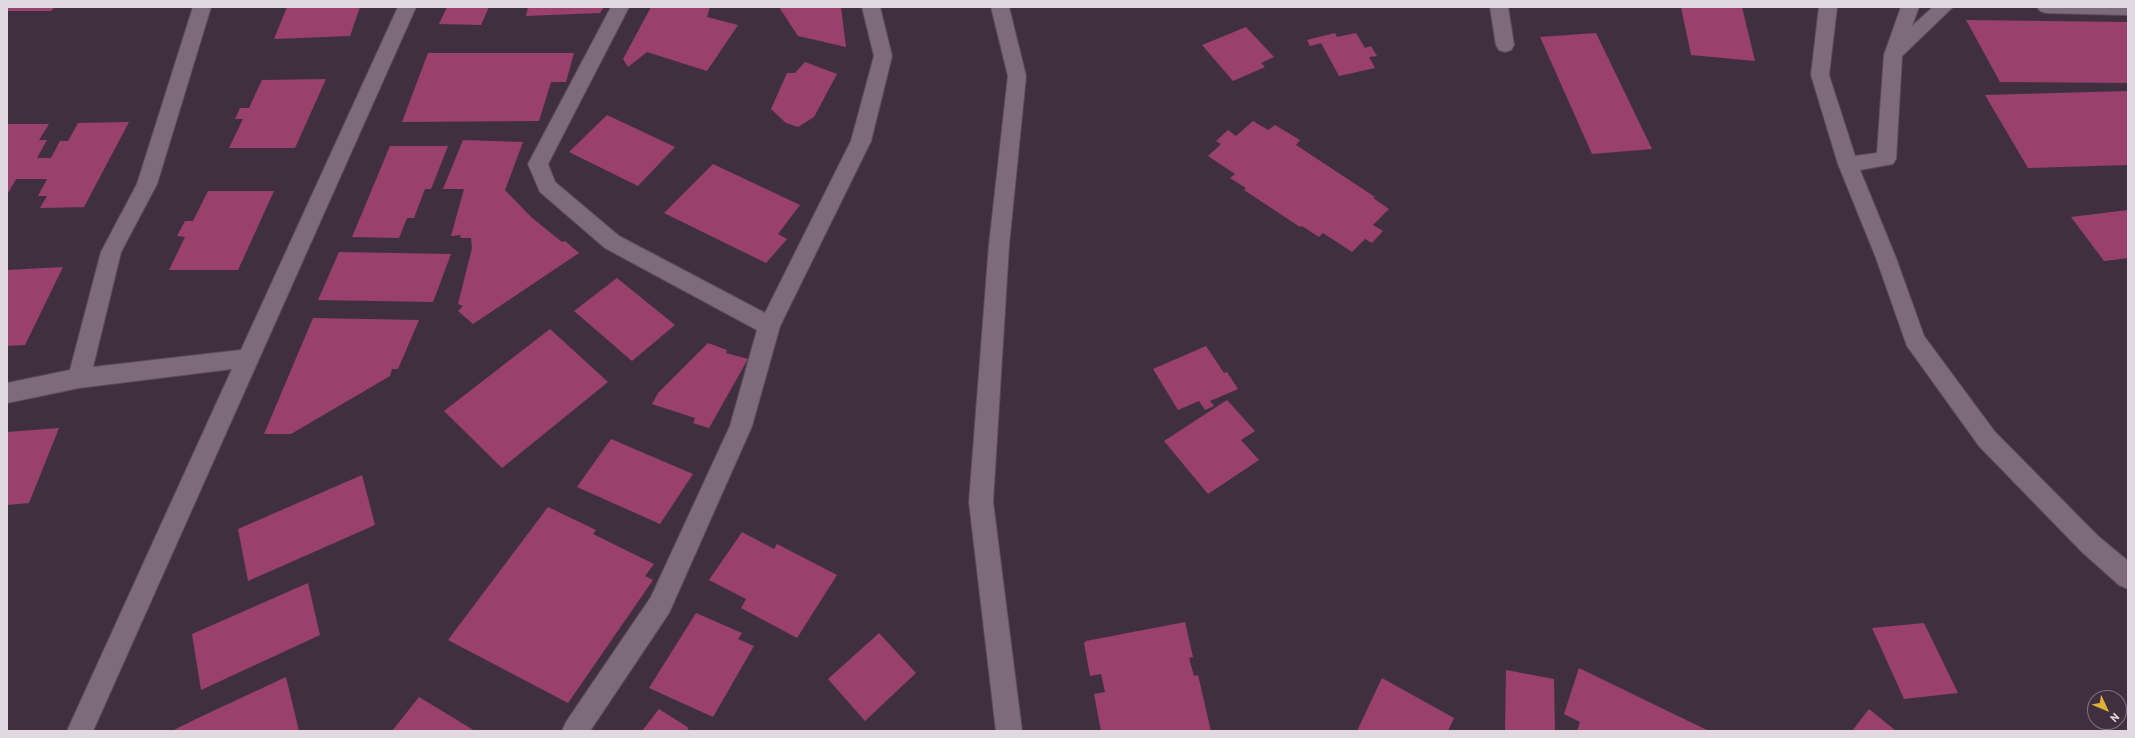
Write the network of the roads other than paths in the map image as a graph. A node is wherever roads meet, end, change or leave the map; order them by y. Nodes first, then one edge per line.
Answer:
1 (202, 7) edge
2 (407, 7) edge
3 (620, 7) edge
4 (871, 7) edge
5 (1000, 7) edge
6 (1499, 7) edge
7 (1828, 7) edge
8 (1910, 7) edge
9 (1944, 7) edge
10 (2046, 7) edge
11 (2128, 9) edge
12 (1504, 45) dead end
13 (1893, 55) junction
14 (1848, 164) junction
15 (769, 326) junction
16 (248, 358) junction
17 (79, 378) junction
18 (7, 393) edge
19 (2128, 577) edge
20 (80, 731) edge
21 (575, 731) edge
22 (1009, 731) edge

1 - 17 street
2 - 16 street
3 - 15 street
4 - 15 street
5 - 22 street
6 - 12 street
7 - 14 street
8 - 13 street
9 - 13 street
10 - 11 street
13 - 14 street
14 - 19 street
15 - 21 street
16 - 17 street
16 - 20 street
17 - 18 street

